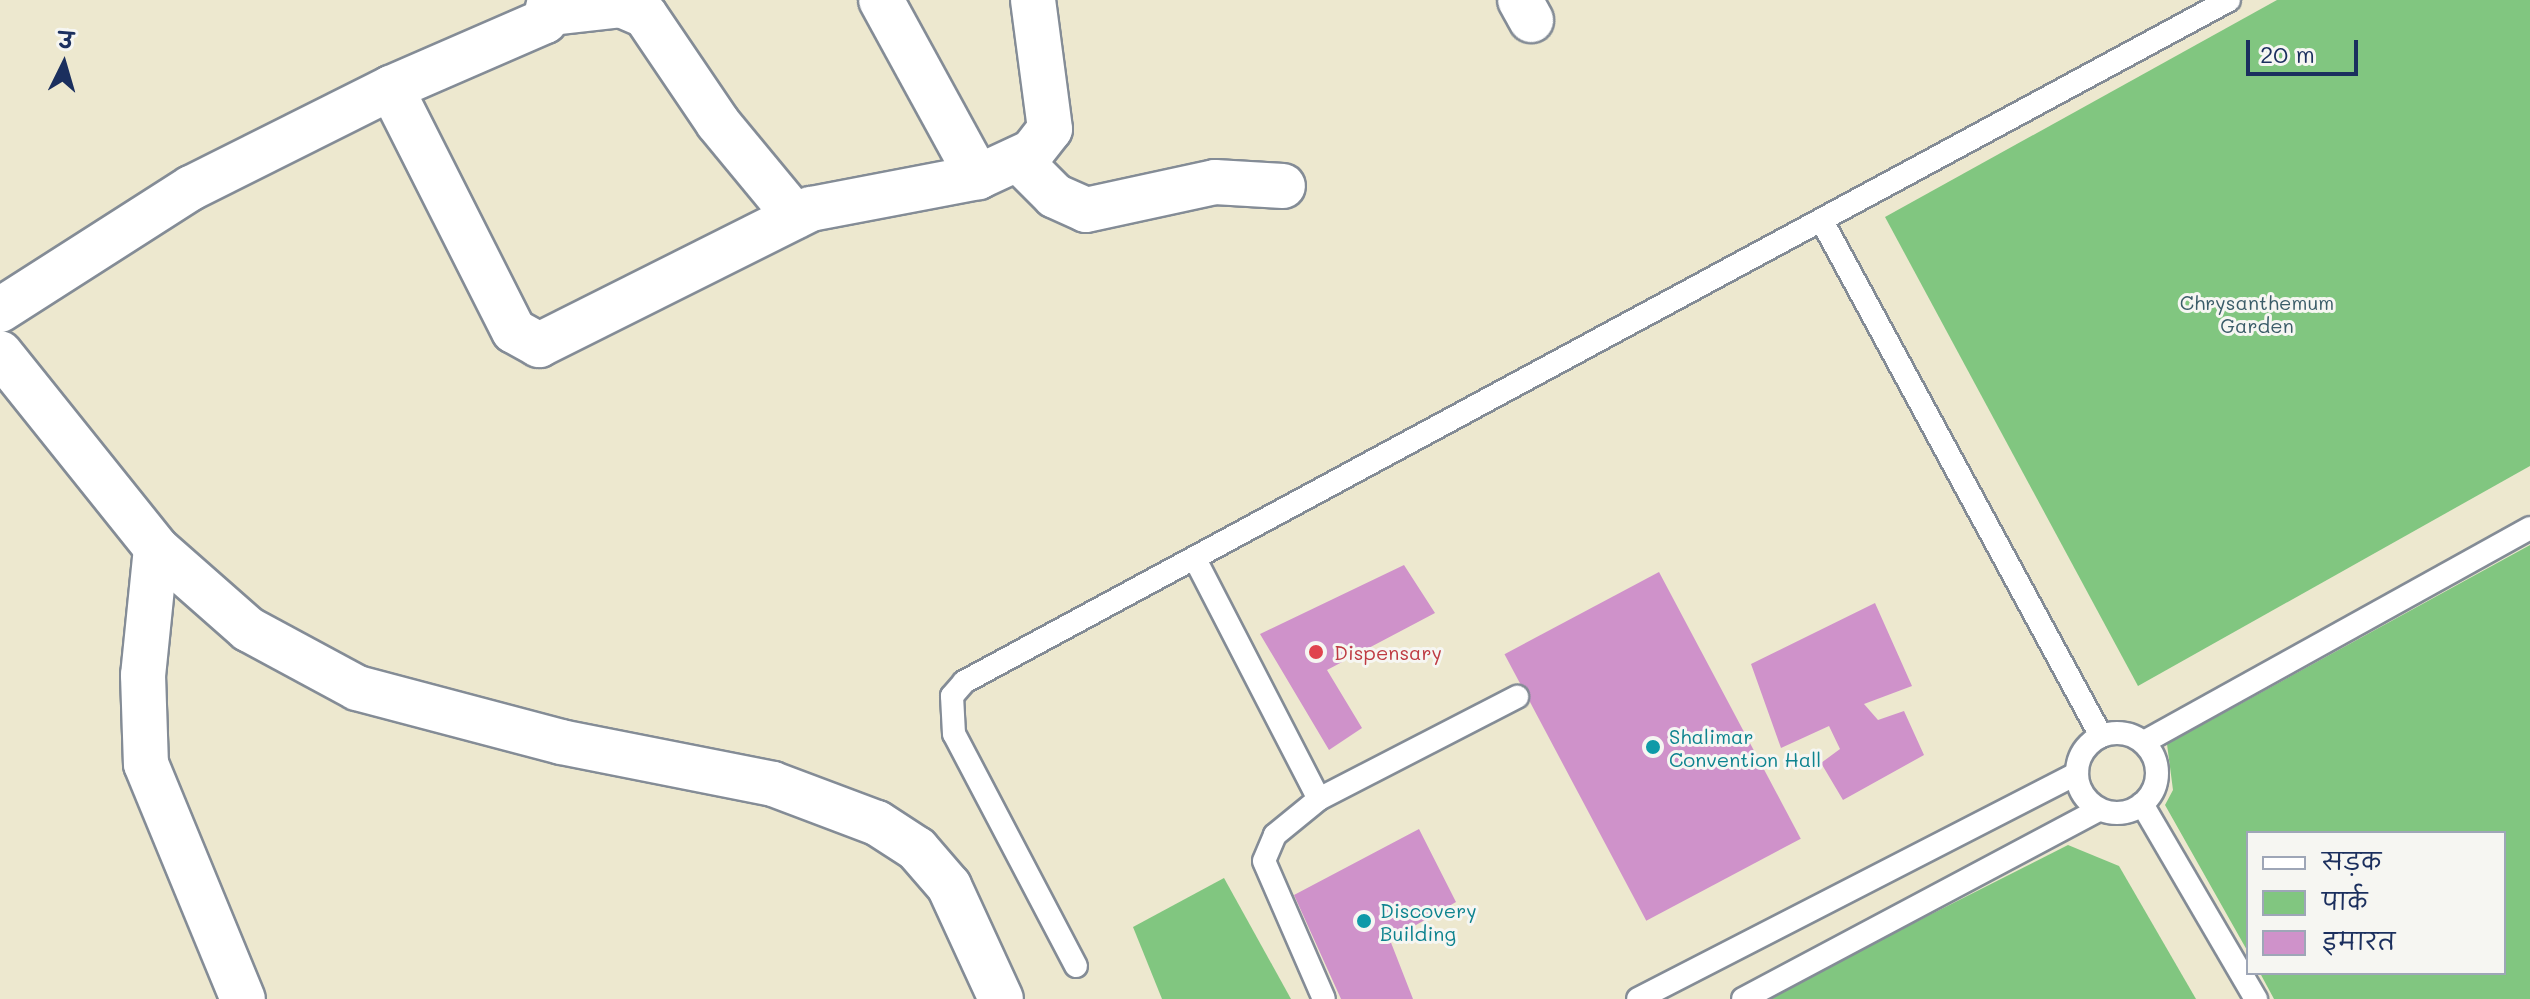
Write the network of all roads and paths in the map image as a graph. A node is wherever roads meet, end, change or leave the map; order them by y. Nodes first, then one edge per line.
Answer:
1 (881, 0) edge
2 (1033, 0) edge
3 (2229, 0) edge
4 (551, 6) edge
5 (391, 88) junction
6 (1018, 159) junction
7 (978, 177) junction
8 (1283, 186) dead end
9 (795, 216) junction
10 (1822, 221) junction
11 (0, 310) edge
12 (0, 353) edge
13 (2530, 528) edge
14 (156, 548) junction
15 (1195, 559) junction
16 (1517, 697) dead end
17 (2101, 736) junction
18 (2144, 742) junction
19 (2077, 773) junction
20 (1319, 799) junction
21 (2142, 804) junction
22 (2099, 810) junction
23 (1076, 966) dead end
24 (243, 999) edge
25 (1001, 999) edge
26 (1324, 999) edge
27 (1638, 999) edge
28 (1743, 999) edge
29 (2256, 999) edge

1 - 7 street
2 - 6 street
3 - 10 lane
4 - 5 street
4 - 9 street
5 - 9 street
5 - 11 street
6 - 7 street
6 - 8 street
7 - 9 street
10 - 15 lane
10 - 17 lane
12 - 14 street
13 - 18 lane
14 - 24 street
14 - 25 street
15 - 20 lane
15 - 23 lane
16 - 20 lane
17 - 18 lane
17 - 19 lane
18 - 21 lane
19 - 22 lane
19 - 27 lane
20 - 26 lane
21 - 22 lane
21 - 29 lane
22 - 28 lane

